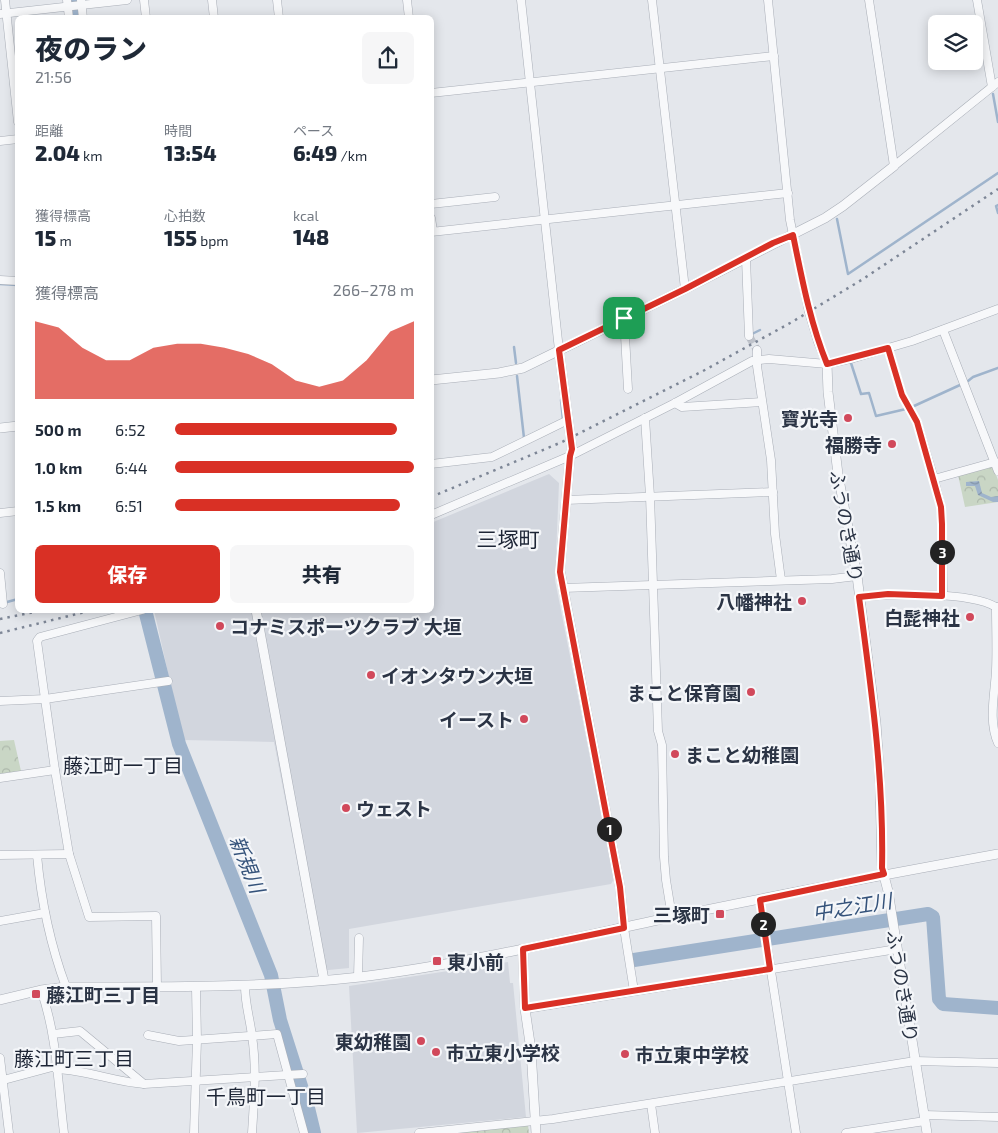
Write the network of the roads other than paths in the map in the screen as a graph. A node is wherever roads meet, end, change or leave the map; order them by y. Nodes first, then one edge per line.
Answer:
1 (5, 0) edge
2 (127, 0) edge
3 (144, 0) edge
4 (212, 0) edge
5 (277, 0) edge
6 (407, 0) edge
7 (521, 0) edge
8 (652, 0) edge
9 (768, 0) edge
10 (869, 0) edge
11 (977, 0) edge
12 (81, 3) edge
13 (68, 5) edge
14 (3, 14) edge
15 (146, 15) edge
16 (214, 15) edge
17 (279, 15) edge
18 (409, 15) edge
19 (774, 56) junction
20 (660, 68) junction
21 (530, 83) junction
22 (995, 85) edge
23 (434, 94) edge
24 (15, 100) edge
25 (15, 139) edge
26 (0, 141) edge
27 (894, 166) junction
28 (788, 193) junction
29 (495, 197) dead end
30 (434, 204) edge
31 (675, 205) junction
32 (545, 220) junction
33 (434, 232) edge
34 (793, 235) junction
35 (746, 258) junction
36 (0, 280) edge
37 (15, 281) edge
38 (685, 289) junction
39 (998, 309) edge
40 (624, 318) junction
41 (943, 330) junction
42 (749, 336) tunnel mouth
43 (888, 348) junction
44 (559, 350) junction
45 (757, 350) tunnel mouth
46 (757, 360) junction
47 (827, 364) junction
48 (434, 380) edge
49 (628, 389) dead end
50 (762, 402) junction
51 (675, 403) junction
52 (645, 418) junction
53 (568, 420) junction
54 (15, 426) edge
55 (0, 428) edge
56 (570, 456) junction
57 (434, 464) edge
58 (997, 467) edge
59 (934, 479) junction
60 (773, 492) junction
61 (650, 496) junction
62 (566, 500) junction
63 (15, 511) edge
64 (0, 513) edge
65 (434, 514) edge
66 (0, 573) edge
67 (857, 576) junction
68 (781, 580) junction
69 (652, 585) junction
70 (563, 588) junction
71 (942, 596) junction
72 (859, 597) junction
73 (4, 604) dead end
74 (997, 607) edge
75 (132, 613) edge
76 (257, 613) edge
77 (168, 681) dead end
78 (45, 699) junction
79 (0, 701) edge
80 (998, 743) edge
81 (55, 770) junction
82 (0, 778) edge
83 (69, 854) junction
84 (998, 854) edge
85 (0, 855) edge
86 (37, 855) junction
87 (884, 874) junction
88 (760, 900) junction
89 (45, 913) junction
90 (672, 917) junction
91 (0, 922) edge
92 (624, 928) junction
93 (359, 938) dead end
94 (523, 949) junction
95 (897, 949) junction
96 (770, 969) junction
97 (358, 977) junction
98 (324, 980) junction
99 (245, 986) junction
100 (66, 987) junction
101 (157, 987) junction
102 (196, 988) junction
103 (41, 990) junction
104 (634, 991) junction
105 (0, 1000) edge
106 (525, 1008) junction
107 (53, 1034) junction
108 (148, 1035) dead end
109 (252, 1036) junction
110 (197, 1040) junction
111 (0, 1058) edge
112 (915, 1061) junction
113 (998, 1063) edge
114 (56, 1068) junction
115 (304, 1074) dead end
116 (290, 1075) junction
117 (254, 1077) junction
118 (1, 1080) edge
119 (196, 1081) junction
120 (788, 1081) junction
121 (144, 1084) junction
122 (651, 1104) junction
123 (998, 1117) edge
124 (925, 1118) junction
125 (535, 1122) junction
126 (9, 1133) edge
127 (59, 1133) edge
128 (64, 1133) edge
129 (194, 1133) edge
130 (252, 1133) edge
131 (304, 1133) edge
132 (419, 1133) edge
133 (536, 1133) edge
134 (655, 1133) edge
135 (796, 1133) edge
136 (846, 1133) edge
137 (927, 1133) edge

1 - 14 street
2 - 12 street
3 - 15 street
4 - 16 street
5 - 17 street
6 - 18 street
7 - 21 street
8 - 20 street
9 - 19 street
10 - 27 street
11 - 22 street
12 - 13 street
13 - 14 street
14 - 24 street
19 - 20 street
19 - 28 street
20 - 21 street
20 - 31 street
21 - 23 street
21 - 32 street
22 - 27 street
25 - 26 street
27 - 34 street
28 - 31 street
28 - 34 street
29 - 30 street
31 - 32 street
31 - 38 street
32 - 33 street
32 - 44 street
34 - 35 street
34 - 47 street
35 - 38 street
35 - 42 street
36 - 37 street
38 - 40 street
39 - 41 street
40 - 44 street
40 - 49 street
41 - 43 street
41 - 58 street
43 - 47 street
43 - 59 street
44 - 48 street
44 - 53 street
45 - 46 street
46 - 47 street
46 - 50 street
46 - 51 street
47 - 67 street, ふうのき通り
50 - 51 street
50 - 60 street
51 - 52 street
52 - 56 street
52 - 61 street
53 - 56 street
53 - 57 street
54 - 55 street
56 - 62 street
56 - 65 street
58 - 59 street
59 - 71 street
60 - 61 street
60 - 68 street
61 - 62 street
61 - 69 street
62 - 70 street
63 - 64 street
66 - 73 street
67 - 68 street
67 - 72 street, ふうのき通り
68 - 69 street
69 - 70 street
69 - 90 street
70 - 92 street
71 - 72 street
71 - 74 street
72 - 87 street, ふうのき通り
74 - 80 street
75 - 78 street
76 - 98 street
77 - 78 street
78 - 79 street
78 - 81 street
81 - 82 street
81 - 83 street
83 - 86 street
83 - 101 street
84 - 87 street
85 - 86 street
86 - 89 street
87 - 88 street
87 - 95 street, ふうのき通り
88 - 90 street
88 - 96 street
89 - 91 street
89 - 100 street
90 - 92 street
92 - 94 street
92 - 104 street
93 - 97 street
94 - 97 street
94 - 106 street
95 - 96 street
95 - 112 street, ふうのき通り
96 - 104 street
96 - 120 street
97 - 98 street
98 - 99 street
99 - 102 street
99 - 109 street
100 - 101 street
100 - 103 street
101 - 102 street
102 - 110 street
103 - 105 street
103 - 107 street
104 - 106 street
106 - 125 street
107 - 114 street
107 - 121 street
108 - 110 street
109 - 110 street
109 - 116 street
109 - 117 street
110 - 119 street
111 - 118 street
112 - 113 street
112 - 120 street
112 - 124 street, ふうのき通り
114 - 118 street
114 - 121 street
114 - 128 street
115 - 116 street
116 - 117 street
116 - 131 street
117 - 119 street
117 - 130 street
118 - 126 street
119 - 121 street
119 - 129 street
120 - 122 street
120 - 135 street
122 - 125 street
122 - 134 street
123 - 124 street
124 - 136 street
124 - 137 street, ふうのき通り
125 - 132 street
125 - 133 street
127 - 128 street

